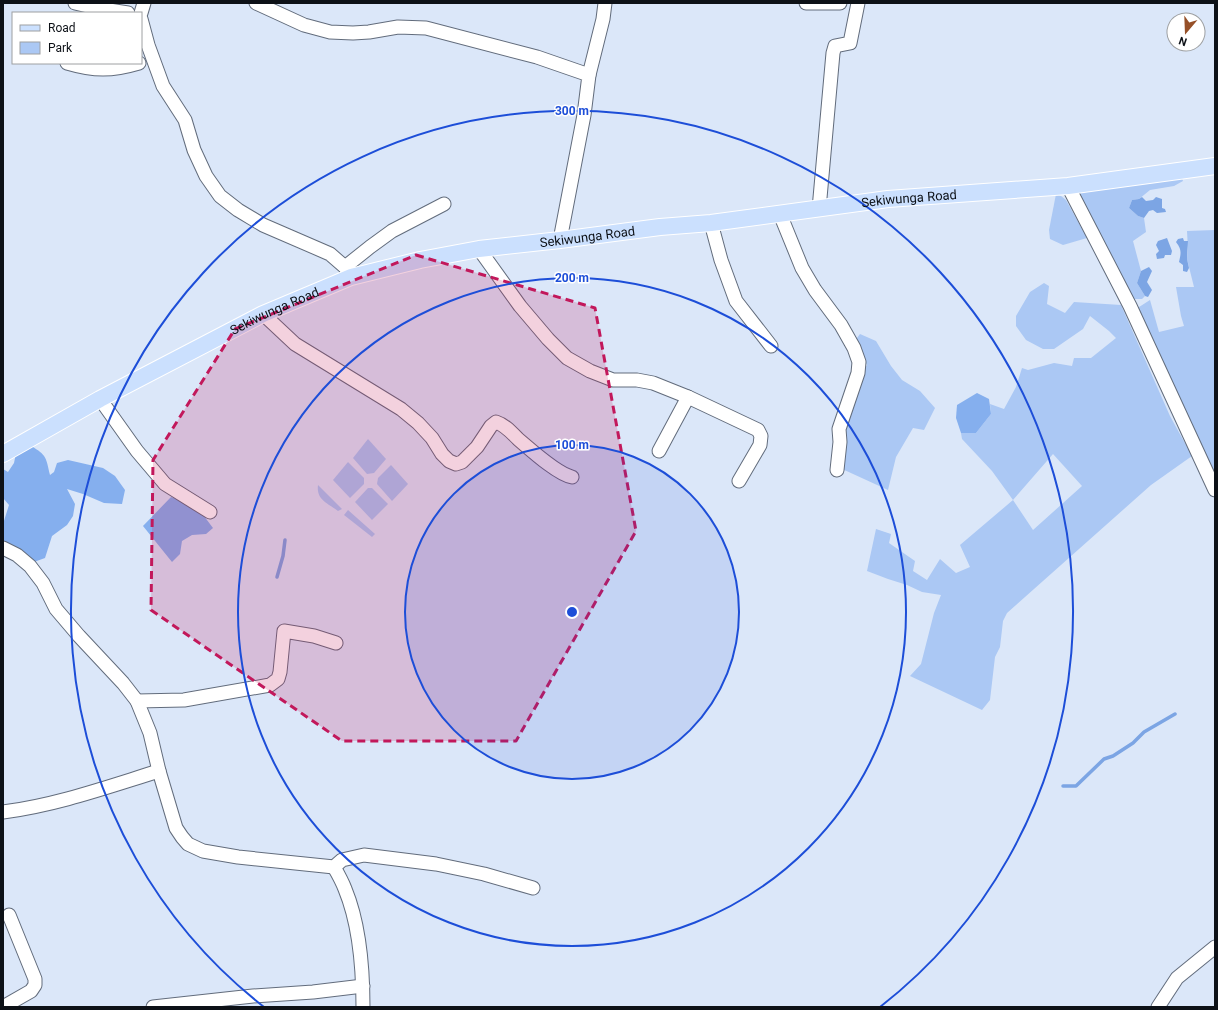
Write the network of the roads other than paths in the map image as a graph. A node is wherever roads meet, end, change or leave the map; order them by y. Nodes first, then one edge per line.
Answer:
1 (75, 3) edge
2 (256, 3) edge
3 (605, 3) edge
4 (806, 3) edge
5 (840, 3) edge
6 (858, 3) edge
7 (122, 12) edge
8 (142, 24) edge
9 (144, 61) edge
10 (70, 64) edge
11 (135, 64) edge
12 (588, 75) junction
13 (1215, 166) edge
14 (1068, 186) junction
15 (444, 204) dead end
16 (819, 209) junction
17 (780, 214) junction
18 (711, 223) junction
19 (560, 240) junction
20 (479, 249) junction
21 (348, 272) junction
22 (263, 314) junction
23 (771, 346) dead end
24 (688, 397) junction
25 (100, 399) junction
26 (659, 450) dead end
27 (3, 454) edge
28 (837, 470) dead end
29 (572, 477) dead end
30 (739, 481) dead end
31 (1215, 490) edge
32 (210, 512) dead end
33 (3, 548) edge
34 (336, 643) dead end
35 (137, 701) junction
36 (159, 771) junction
37 (3, 812) edge
38 (334, 867) junction
39 (533, 888) dead end
40 (9, 915) dead end
41 (1215, 947) edge
42 (363, 986) junction
43 (3, 1007) edge
44 (153, 1007) edge
45 (363, 1007) edge
46 (1158, 1007) edge

1 - 7 street
2 - 12 street
3 - 12 street
4 - 5 street
6 - 16 street
8 - 9 street
9 - 21 street
10 - 11 street
12 - 19 street
13 - 14 main road, Sekiwunga Road
14 - 16 main road, Sekiwunga Road
14 - 31 street
15 - 21 street
16 - 17 main road, Sekiwunga Road
17 - 18 main road, Sekiwunga Road
17 - 28 street
18 - 19 main road, Sekiwunga Road
18 - 23 street
19 - 20 main road, Sekiwunga Road
20 - 21 main road, Sekiwunga Road
20 - 24 street
21 - 22 main road, Sekiwunga Road
22 - 25 main road, Sekiwunga Road
22 - 29 street
24 - 26 street
24 - 30 street
25 - 27 main road, Sekiwunga Road
25 - 32 street
33 - 35 street
34 - 35 street
35 - 36 street
36 - 37 street
36 - 38 street
38 - 39 street
38 - 42 street
40 - 43 street
41 - 46 street
42 - 44 street
42 - 45 street

